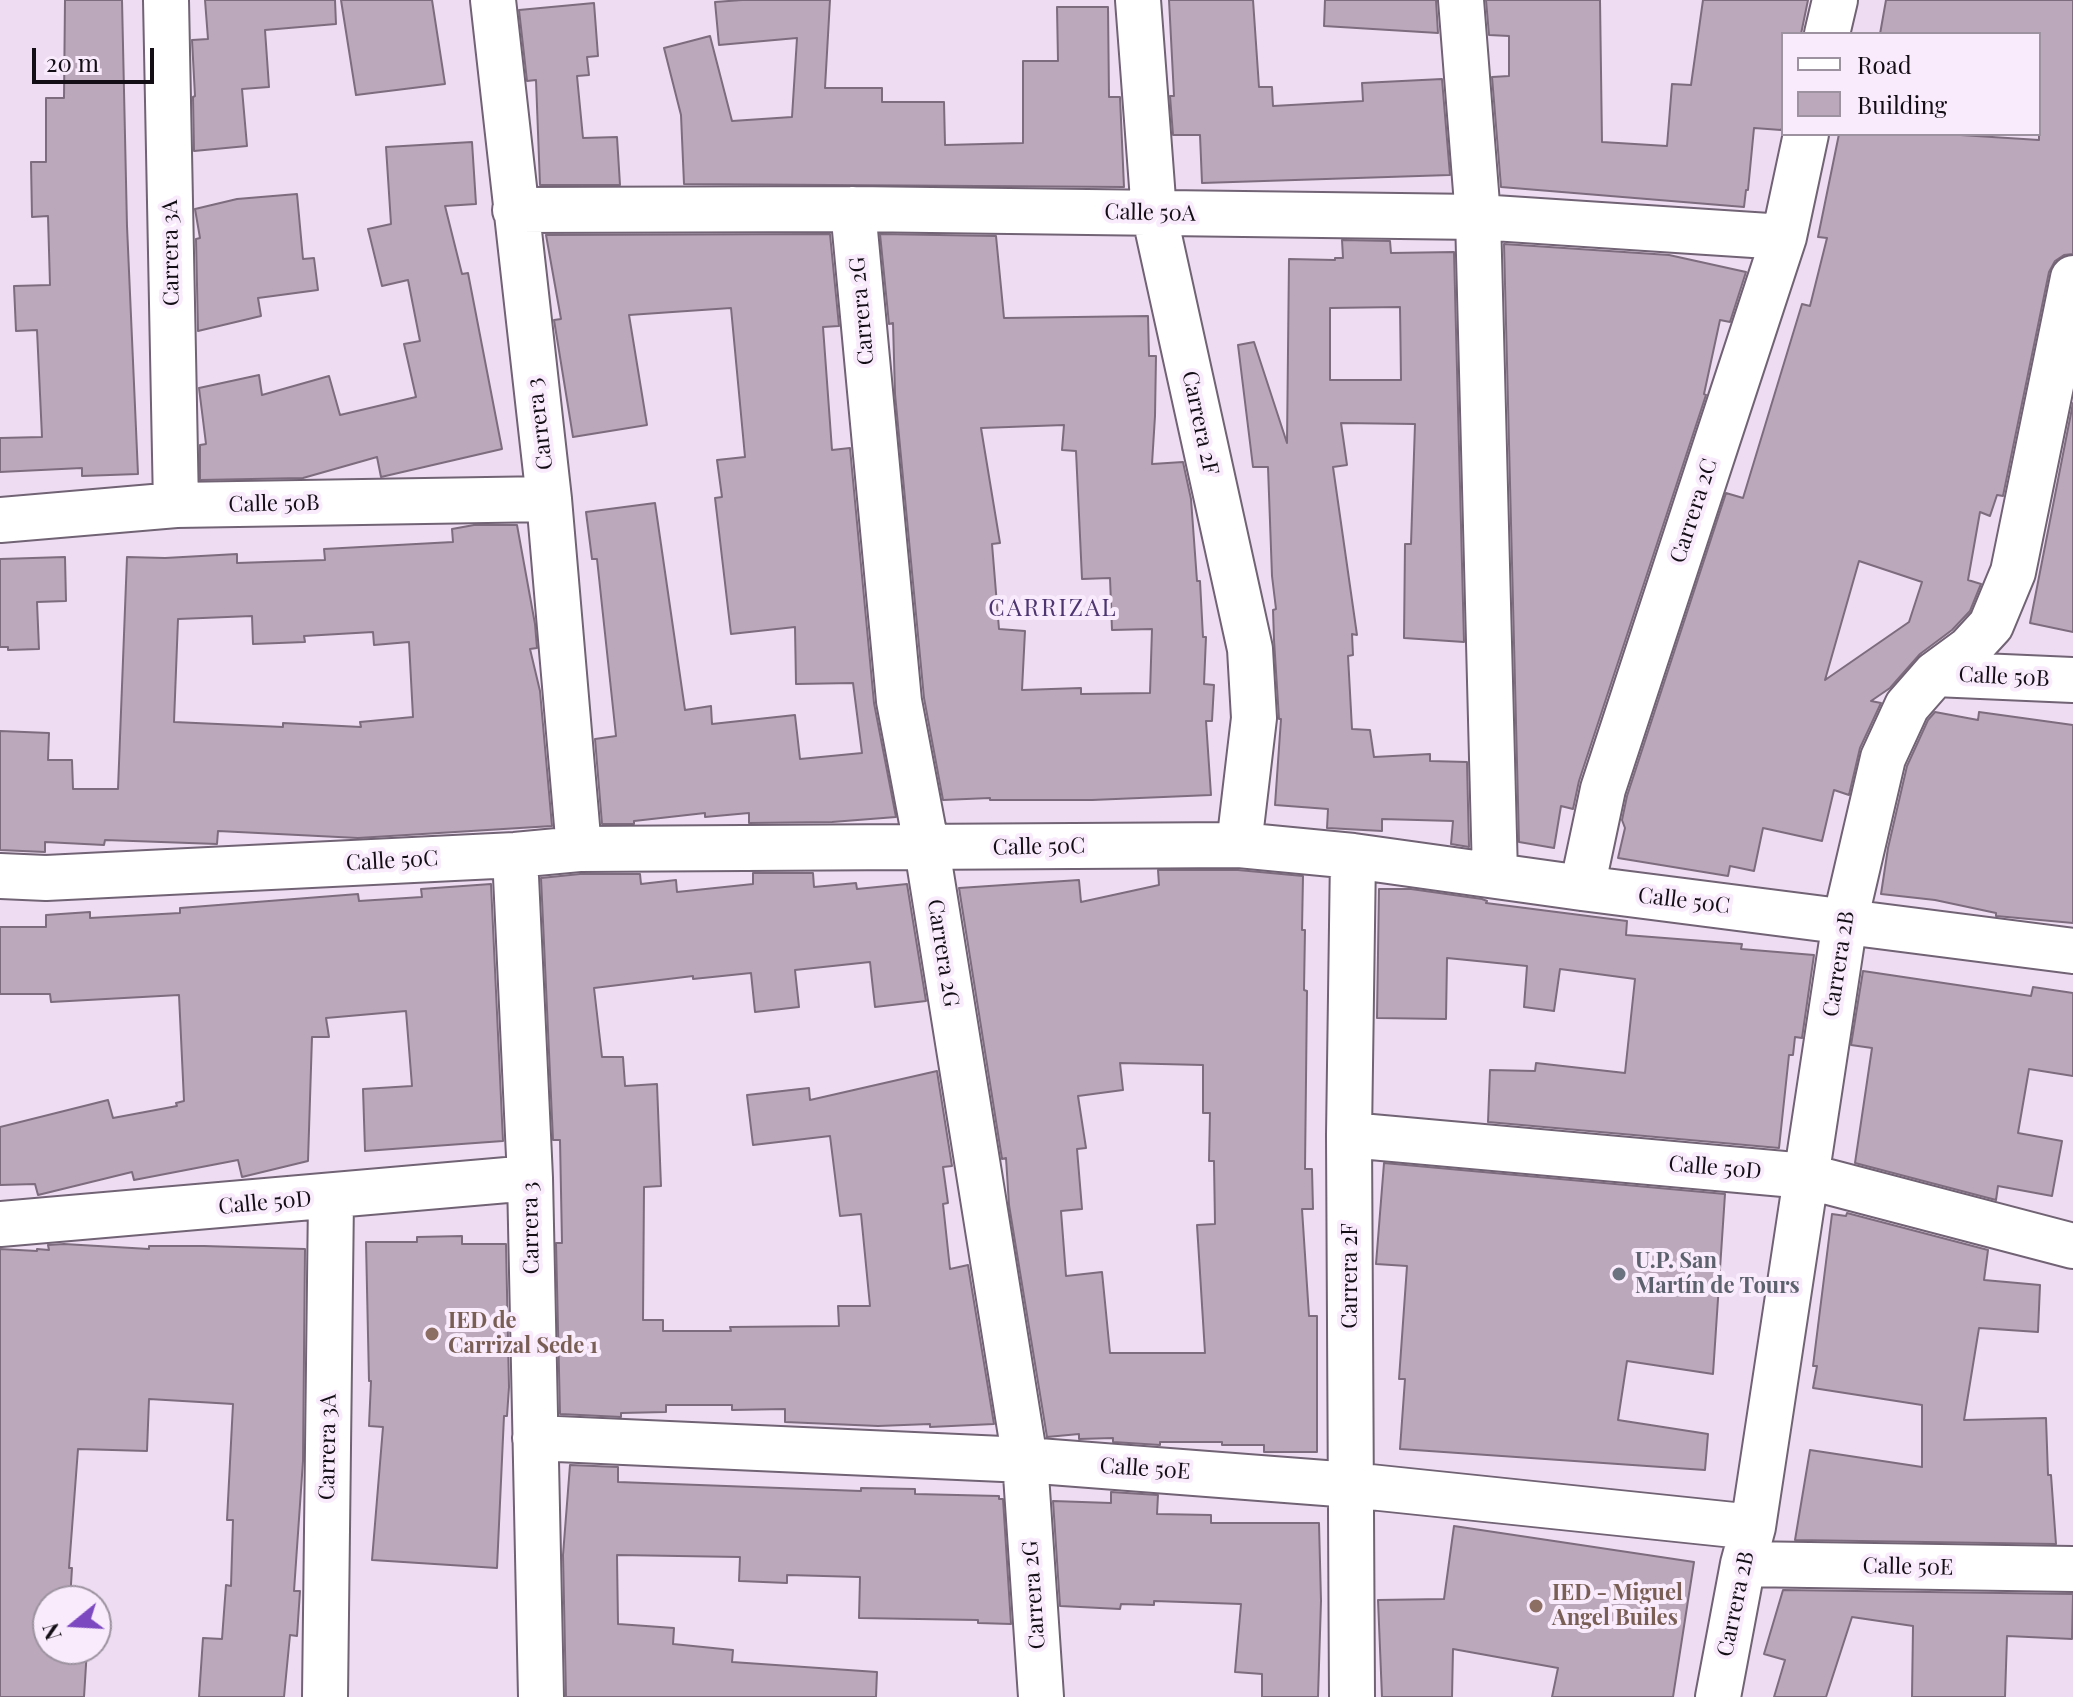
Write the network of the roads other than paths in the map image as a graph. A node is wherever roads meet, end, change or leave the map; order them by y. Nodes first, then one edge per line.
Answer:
1 (166, 0) edge
2 (493, 0) edge
3 (1138, 0) edge
4 (1461, 0) edge
5 (1835, 0) edge
6 (1827, 32) edge
7 (1806, 136) edge
8 (853, 209) junction
9 (515, 210) junction
10 (1154, 213) junction
11 (1478, 217) junction
12 (1784, 237) junction
13 (2073, 278) edge
14 (549, 499) junction
15 (176, 505) junction
16 (0, 520) edge
17 (1935, 674) junction
18 (2073, 680) edge
19 (1239, 845) junction
20 (579, 849) junction
21 (927, 849) junction
22 (515, 855) junction
23 (1353, 856) junction
24 (1495, 874) junction
25 (0, 876) edge
26 (1582, 888) junction
27 (1845, 921) junction
28 (2073, 951) edge
29 (1349, 1135) junction
30 (1806, 1176) junction
31 (530, 1178) junction
32 (331, 1198) junction
33 (0, 1224) edge
34 (2073, 1246) edge
35 (535, 1438) junction
36 (1025, 1460) junction
37 (1351, 1485) junction
38 (1748, 1546) junction
39 (2073, 1569) edge
40 (325, 1697) edge
41 (541, 1697) edge
42 (1041, 1697) edge
43 (1352, 1697) edge
44 (1718, 1697) edge

1 - 15 street, Carrera 3A
2 - 9 street, Carrera 3
3 - 10 street, Carrera 2F
4 - 11 street
5 - 6 street
7 - 12 street, Carrera 2C
8 - 9 street, Calle 50A
8 - 10 street, Calle 50A
8 - 21 street, Carrera 2G
9 - 14 street, Carrera 3
10 - 11 street, Calle 50A
10 - 19 street, Carrera 2F
11 - 12 street, Calle 50A
11 - 24 street
12 - 26 street, Carrera 2C
13 - 17 street, Carrera 2B
14 - 15 street, Calle 50B
14 - 20 street, Carrera 3
15 - 16 street, Calle 50B
17 - 18 street, Calle 50B
17 - 27 street, Carrera 2B
19 - 21 street, Calle 50C
19 - 23 street, Calle 50C
20 - 21 street, Calle 50C
20 - 22 street, Calle 50C
21 - 36 street, Carrera 2G
22 - 25 street, Calle 50C
22 - 31 street, Carrera 3
23 - 24 street, Calle 50C
23 - 29 street, Carrera 2F
24 - 26 street, Calle 50C
26 - 27 street, Calle 50C
27 - 28 street, Calle 50C
27 - 30 street, Carrera 2B
29 - 30 street, Calle 50D
29 - 37 street, Carrera 2F
30 - 34 street, Calle 50D
30 - 38 street, Carrera 2B
31 - 32 street, Calle 50D
31 - 35 street, Carrera 3
32 - 33 street, Calle 50D
32 - 40 street, Carrera 3A
35 - 36 street, Calle 50E
35 - 41 street, Carrera 3
36 - 37 street, Calle 50E
36 - 42 street, Carrera 2G
37 - 38 street, Calle 50E
37 - 43 street, Carrera 2F
38 - 39 street, Calle 50E
38 - 44 street, Carrera 2B

